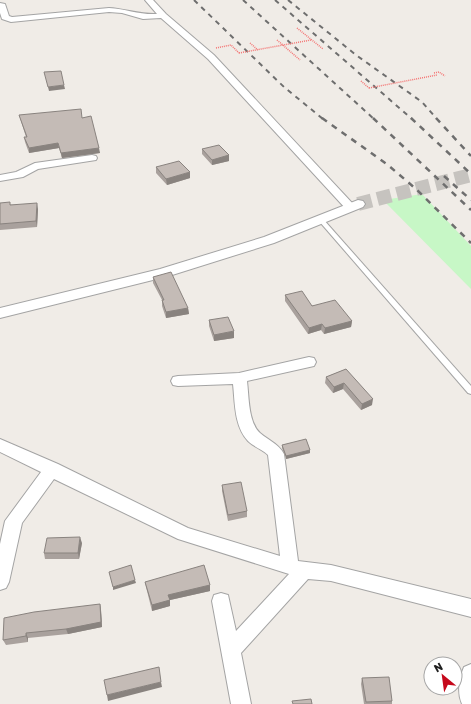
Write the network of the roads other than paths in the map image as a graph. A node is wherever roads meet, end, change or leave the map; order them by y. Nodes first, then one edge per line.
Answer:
1 (149, 0) edge
2 (0, 5) edge
3 (163, 16) junction
4 (92, 158) dead end
5 (0, 178) edge
6 (354, 206) joint
7 (321, 220) junction
8 (0, 313) edge
9 (309, 362) dead end
10 (240, 378) junction
11 (178, 381) dead end
12 (471, 391) edge
13 (0, 445) edge
14 (52, 469) junction
15 (297, 568) junction
16 (0, 582) edge
17 (221, 601) dead end
18 (471, 608) edge
19 (230, 651) junction
20 (471, 674) edge
21 (471, 702) edge
22 (241, 704) edge

1 - 3 street
2 - 3 street
3 - 6 street
4 - 5 street
6 - 7 street
7 - 8 street
7 - 12 lane
9 - 10 street
10 - 11 street
10 - 15 street
13 - 14 street
14 - 15 street
14 - 16 street
15 - 18 street
15 - 19 street
17 - 19 street
19 - 22 street
20 - 21 street

